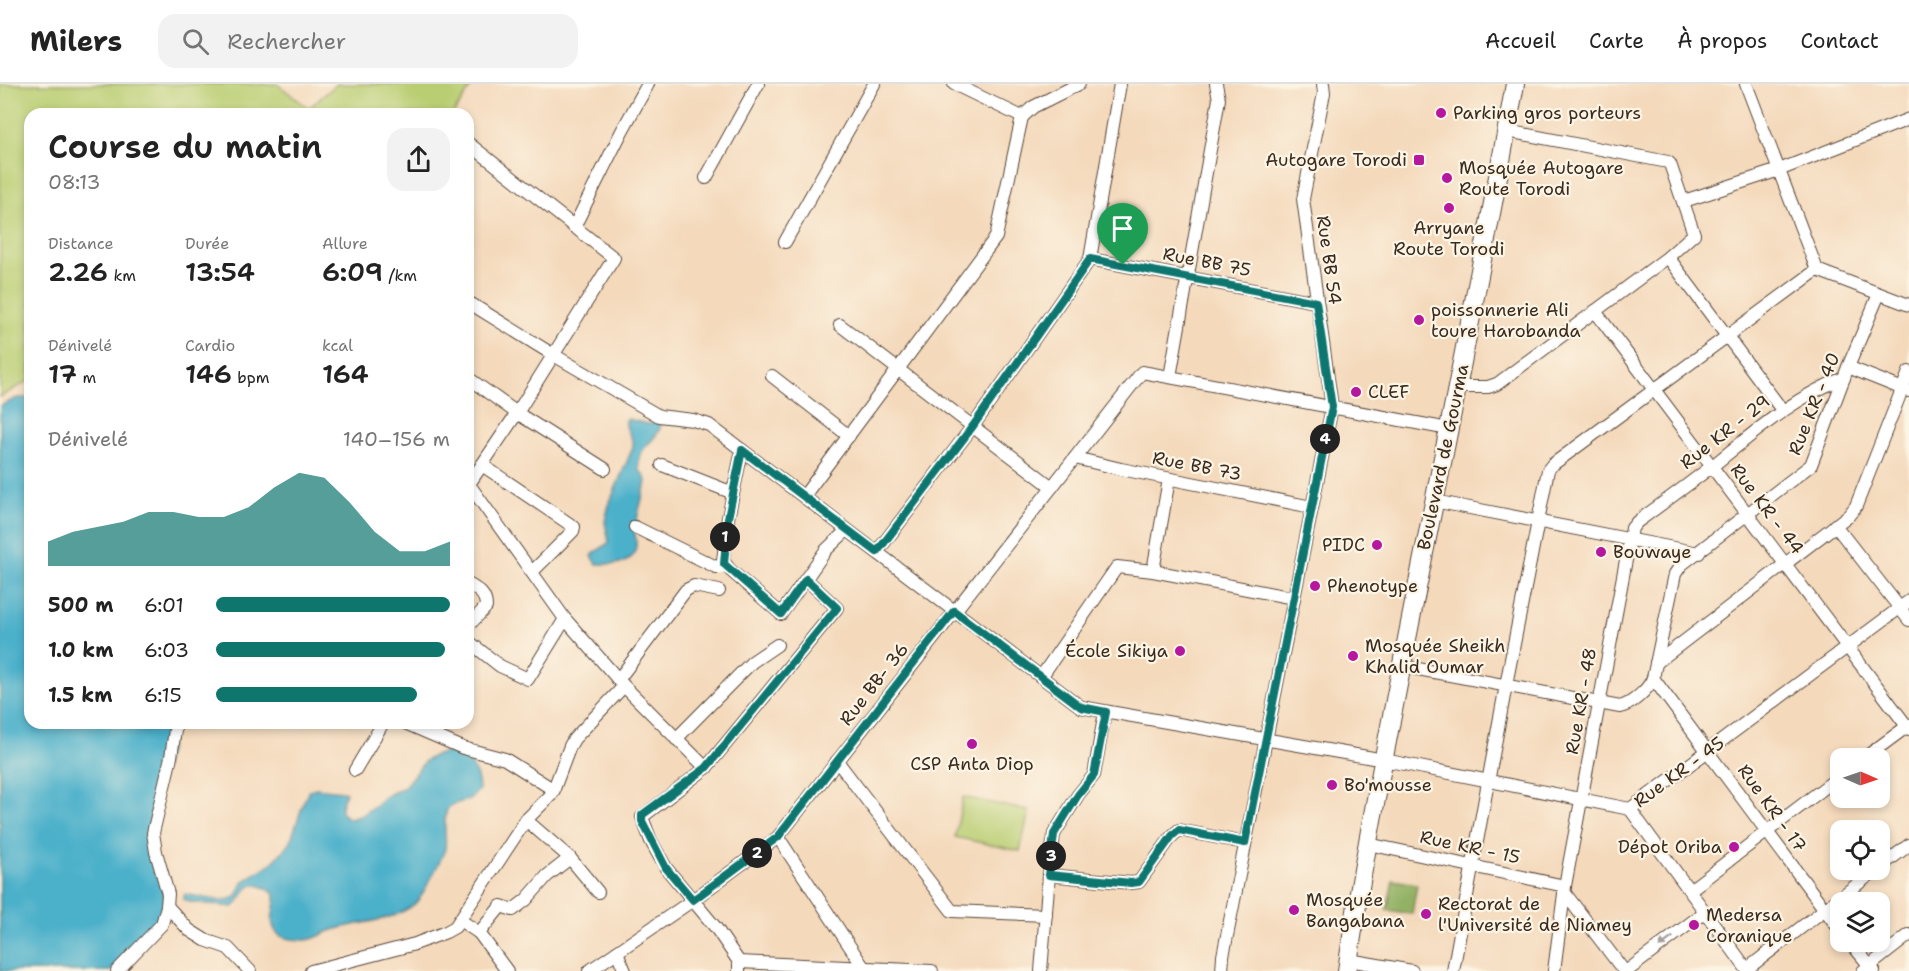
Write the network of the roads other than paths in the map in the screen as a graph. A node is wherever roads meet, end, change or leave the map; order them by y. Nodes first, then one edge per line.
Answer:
1 (648, 84) edge
2 (758, 84) edge
3 (874, 84) edge
4 (954, 84) edge
5 (1079, 84) edge
6 (1120, 84) edge
7 (1216, 84) edge
8 (1323, 84) edge
9 (1504, 84) edge
10 (1515, 84) edge
11 (1746, 84) edge
12 (1022, 117) junction
13 (1909, 119) edge
14 (1507, 131) junction
15 (474, 147) edge
16 (1779, 170) junction
17 (706, 178) dead end
18 (1684, 201) junction
19 (574, 227) junction
20 (785, 242) dead end
21 (1668, 257) junction
22 (1090, 259) junction
23 (1817, 270) junction
24 (1187, 276) junction
25 (1879, 294) junction
26 (1316, 302) junction
27 (1909, 305) edge
28 (474, 306) edge
29 (1595, 311) junction
30 (840, 325) dead end
31 (1726, 336) junction
32 (552, 354) junction
33 (899, 369) junction
34 (1846, 372) junction
35 (1909, 372) edge
36 (772, 376) dead end
37 (1170, 377) junction
38 (474, 382) edge
39 (1458, 387) junction
40 (1654, 390) junction
41 (1906, 390) edge
42 (1332, 407) junction
43 (1782, 410) junction
44 (517, 413) junction
45 (973, 426) junction
46 (1438, 427) junction
47 (849, 436) junction
48 (742, 450) junction
49 (1075, 458) junction
50 (482, 465) junction
51 (662, 465) dead end
52 (1713, 466) junction
53 (605, 470) dead end
54 (1168, 479) junction
55 (474, 482) edge
56 (1052, 487) junction
57 (733, 493) junction
58 (474, 495) edge
59 (804, 496) junction
60 (1434, 501) junction
61 (1312, 507) junction
62 (1749, 514) junction
63 (1538, 521) junction
64 (1634, 525) joint
65 (1835, 525) junction
66 (635, 527) dead end
67 (847, 530) junction
68 (1629, 539) junction
69 (877, 552) junction
70 (1699, 553) junction
71 (724, 564) junction
72 (1786, 564) junction
73 (1153, 571) junction
74 (532, 572) junction
75 (806, 579) junction
76 (474, 588) edge
77 (719, 591) dead end
78 (1294, 598) junction
79 (1904, 604) edge
80 (954, 611) junction
81 (565, 619) junction
82 (474, 620) edge
83 (1909, 620) edge
84 (777, 645) dead end
85 (474, 646) edge
86 (1847, 647) junction
87 (1656, 663) junction
88 (1402, 666) junction
89 (1041, 677) junction
90 (1653, 678) junction
91 (621, 683) junction
92 (1506, 685) junction
93 (1598, 703) junction
94 (1106, 712) junction
95 (1908, 727) edge
96 (175, 729) edge
97 (379, 729) edge
98 (419, 729) edge
99 (676, 739) junction
100 (1266, 739) junction
101 (1878, 748) edge
102 (1708, 751) junction
103 (1378, 759) junction
104 (837, 761) junction
105 (706, 768) junction
106 (355, 770) dead end
107 (1488, 781) junction
108 (1830, 784) edge
109 (554, 790) junction
110 (1581, 800) junction
111 (1630, 809) junction
112 (526, 820) junction
113 (1767, 831) junction
114 (778, 837) junction
115 (1245, 843) junction
116 (1368, 844) junction
117 (1909, 845) edge
118 (570, 858) junction
119 (1890, 860) edge
120 (1472, 866) junction
121 (1049, 875) junction
122 (1864, 880) edge
123 (1564, 889) junction
124 (1690, 890) junction
125 (598, 892) dead end
126 (693, 900) junction
127 (167, 906) junction
128 (1824, 910) junction
129 (1705, 912) junction
130 (1046, 915) junction
131 (1830, 918) edge
132 (460, 920) junction
133 (479, 933) junction
134 (1909, 935) edge
135 (617, 952) junction
136 (1857, 952) edge
137 (739, 966) edge
138 (1344, 967) edge
139 (334, 968) edge
140 (864, 968) junction
141 (1869, 969) edge
142 (1747, 970) edge
143 (117, 971) edge
144 (250, 971) edge
145 (311, 971) edge
146 (507, 971) edge
147 (589, 971) edge
148 (625, 971) edge
149 (932, 971) edge
150 (1041, 971) edge
151 (1222, 971) edge
152 (1412, 971) edge
153 (1453, 971) edge
154 (1554, 971) edge
155 (1625, 971) edge

1 - 19 street
2 - 17 street
3 - 20 street
4 - 12 street
5 - 12 street
6 - 22 street
7 - 24 street
8 - 26 street, Rue BB 54
9 - 46 highway, Boulevard de Gourma
10 - 14 highway, Boulevard de Gourma
11 - 16 street
12 - 33 street
13 - 16 street
14 - 18 street
14 - 39 highway, Boulevard de Gourma
15 - 19 street
16 - 18 street
16 - 23 street
18 - 21 street
19 - 32 street
21 - 29 street
21 - 31 street
22 - 24 street, Rue BB 75
22 - 45 street
23 - 25 street
23 - 31 street
24 - 26 street, Rue BB 75
24 - 37 street
25 - 27 street
25 - 34 street, Rue KR - 40
26 - 42 street, Rue BB 54
28 - 32 street, Rue KR - 45
29 - 39 street
29 - 40 street, Rue KR - 44
30 - 33 street
31 - 40 street
31 - 43 street
32 - 44 street
32 - 48 street, Rue KR - 45
33 - 45 street
33 - 47 street
34 - 41 street
34 - 43 street, Rue KR - 29
34 - 62 street, Rue KR - 40
35 - 41 street
36 - 47 street
37 - 42 street
37 - 49 street, Rue BB- 36
38 - 44 street
39 - 60 highway, Boulevard de Gourma
40 - 52 street, Rue KR - 44
40 - 63 street
41 - 65 street
42 - 46 street
42 - 61 street, Rue BB 54
43 - 52 street, Rue KR - 29
44 - 50 street
44 - 53 street
45 - 56 street
45 - 69 street
46 - 103 highway, Boulevard de Gourma
47 - 59 street
48 - 57 street
48 - 59 street, Rue KR - 45
49 - 54 street, Rue BB 73
49 - 56 street, Rue BB- 36
50 - 55 street
50 - 74 street
51 - 57 street
52 - 62 street, Rue KR - 44
52 - 64 street, Rue KR - 29
54 - 61 street, Rue BB 73
54 - 73 street
56 - 80 street, Rue BB- 36
57 - 71 street
58 - 74 street
59 - 67 street, Rue KR - 45
60 - 63 street
60 - 88 highway, Boulevard de Gourma
61 - 78 street, Rue BB 54
62 - 70 street, Rue KR - 40
62 - 72 street, Rue KR - 44
63 - 68 street
63 - 92 street
64 - 68 street, Rue KR - 48
65 - 72 street
65 - 79 street
66 - 71 street
67 - 69 street, Rue KR - 45
67 - 75 street
68 - 70 street
68 - 93 street, Rue KR - 48
69 - 80 street, Rue KR - 45
70 - 87 street, Rue KR - 40
71 - 75 street
72 - 86 street, Rue KR - 44
72 - 87 street
73 - 78 street
73 - 89 street
74 - 81 street
75 - 105 street
76 - 82 street
77 - 91 street
78 - 100 street, Rue BB 54
79 - 83 street
79 - 86 street, Rue KR - 45
80 - 89 street, Rue KR - 45
80 - 104 street, Rue BB- 36
81 - 85 street
81 - 91 street
84 - 99 street
86 - 95 street, Rue KR - 44
86 - 102 street, Rue KR - 45
87 - 90 street, Rue KR - 40
88 - 92 street
88 - 103 highway, Boulevard de Gourma
89 - 94 street, Rue KR - 45
90 - 93 street
90 - 102 street, Rue KR - 17
91 - 99 street
91 - 109 street
92 - 93 street
92 - 107 street
93 - 110 street, Rue KR - 48
94 - 100 street, Rue KR - 45
94 - 121 street
95 - 101 street
96 - 127 street
97 - 106 street
98 - 109 street
99 - 105 street
100 - 103 street, Rue KR - 45
100 - 115 street, Rue BB 54
102 - 111 street, Rue KR - 45
102 - 113 street, Rue KR - 17
103 - 107 street, Rue KR - 45
103 - 116 highway, Boulevard de Gourma
103 - 138 highway, Boulevard de Gourma
104 - 114 street, Rue BB- 36
104 - 130 street
105 - 126 street
107 - 110 street, Rue KR - 45
107 - 120 street
108 - 113 street
109 - 112 street
110 - 111 street, Rue KR - 45
110 - 123 street, Rue KR - 48
111 - 124 street
112 - 118 street
112 - 132 street
113 - 124 street
113 - 128 street, Rue KR - 17
114 - 126 street, Rue BB- 36
114 - 140 street
115 - 121 street
115 - 151 street, Rue BB 54
116 - 120 street, Rue KR - 15
116 - 138 highway, Boulevard de Gourma
117 - 119 street
118 - 125 street
118 - 133 street
120 - 123 street, Rue KR - 15
120 - 153 street
121 - 130 street
122 - 128 street
123 - 154 street, Rue KR - 48
123 - 155 street
124 - 129 street
126 - 135 street, Rue BB- 36
126 - 137 street
127 - 143 street
127 - 144 street
128 - 131 street, Rue KR - 17
128 - 142 street
129 - 142 street
129 -> 155 street
130 - 150 street
132 - 133 street
132 - 139 street
133 - 146 street
134 - 141 street
135 - 147 street, Rue BB- 36
135 - 148 street
136 - 141 street
137 - 140 street
138 - 152 street
139 - 145 street
140 - 149 street

